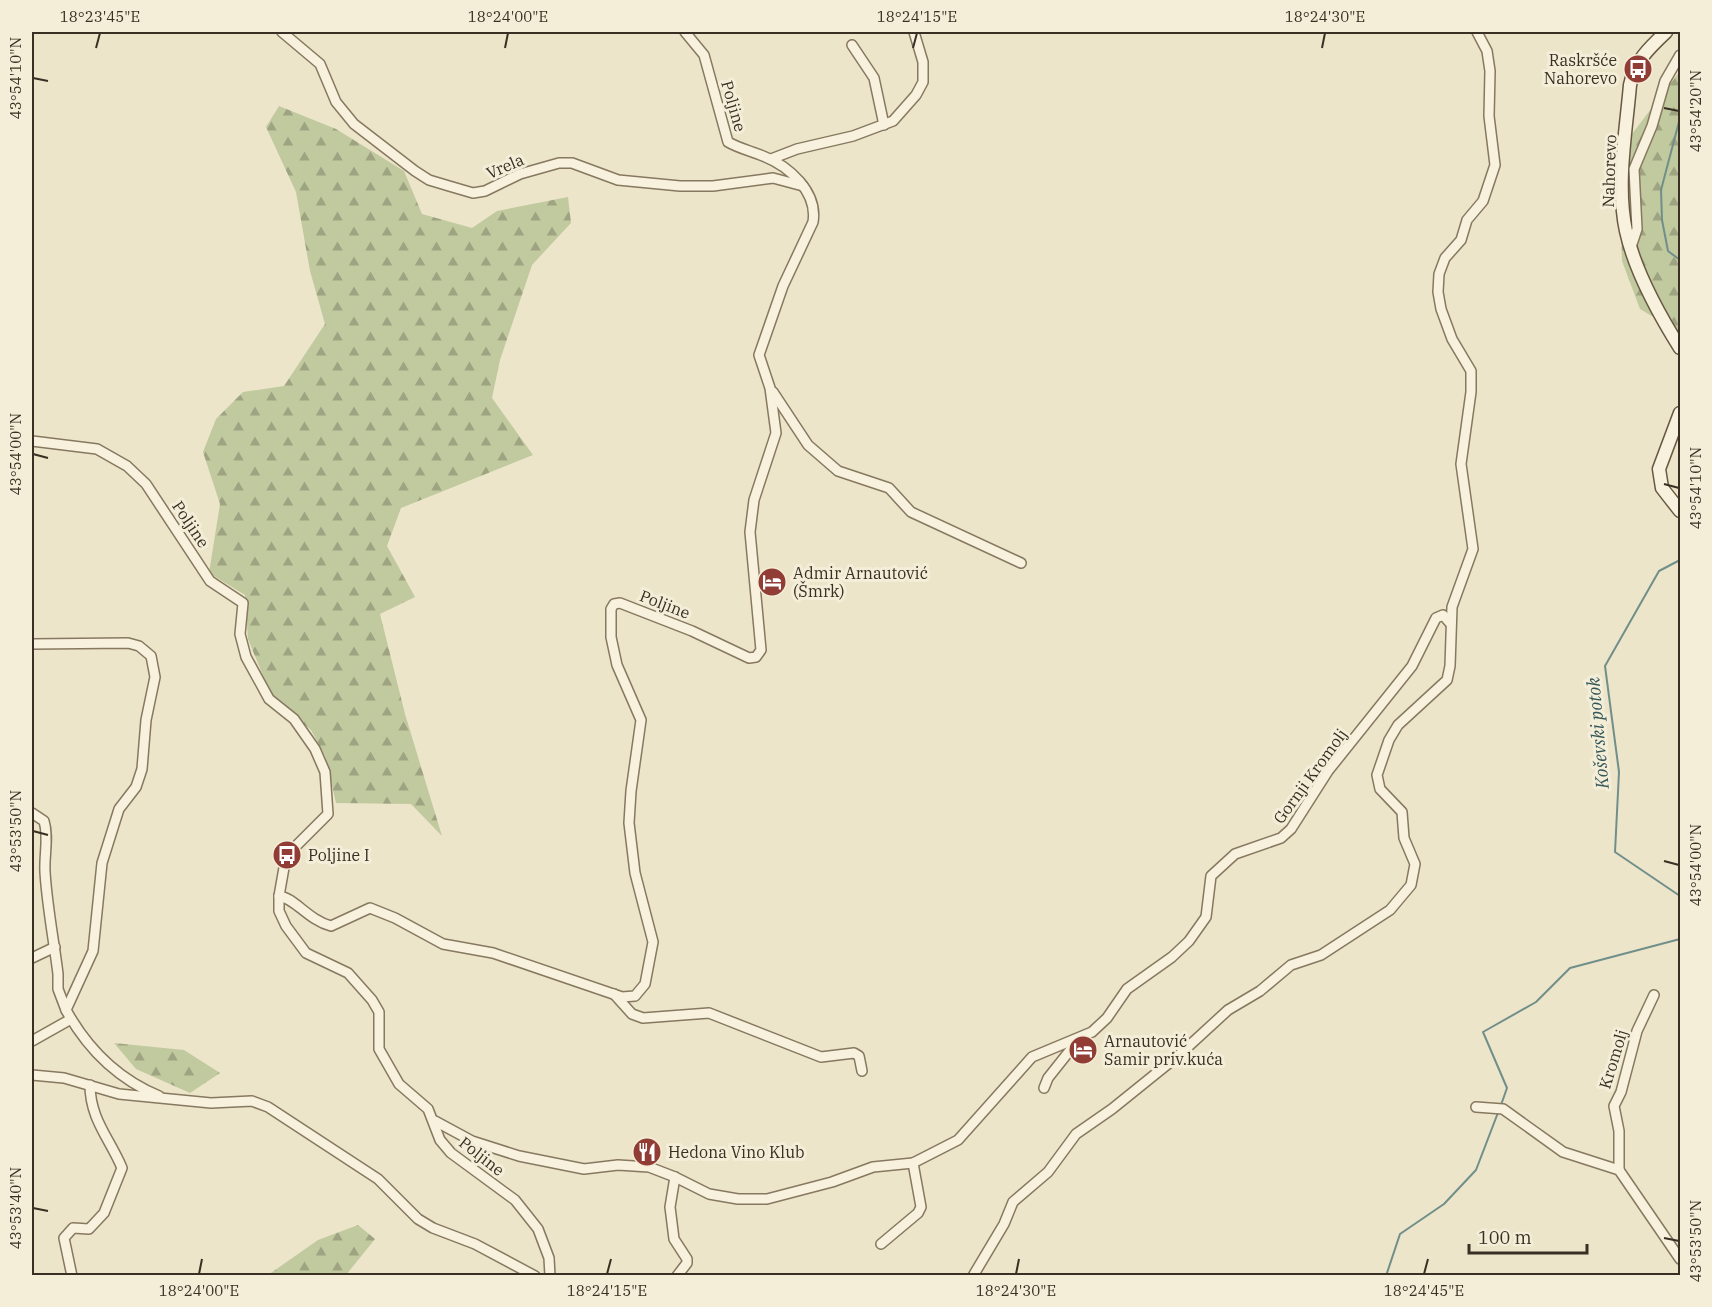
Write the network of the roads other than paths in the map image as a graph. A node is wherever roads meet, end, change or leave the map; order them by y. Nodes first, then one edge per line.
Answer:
1 (282, 32) edge
2 (685, 32) edge
3 (914, 32) edge
4 (1477, 32) edge
5 (1666, 32) edge
6 (852, 45) dead end
7 (1680, 55) edge
8 (884, 125) junction
9 (771, 159) junction
10 (803, 186) junction
11 (1631, 248) junction
12 (1680, 348) edge
13 (770, 388) junction
14 (1680, 413) edge
15 (32, 441) edge
16 (1680, 511) edge
17 (1021, 563) dead end
18 (1450, 623) junction
19 (32, 644) edge
20 (32, 813) edge
21 (279, 896) junction
22 (55, 947) junction
23 (32, 957) edge
24 (614, 994) junction
25 (1654, 994) dead end
26 (68, 1015) junction
27 (1081, 1037) junction
28 (32, 1041) edge
29 (862, 1071) dead end
30 (32, 1075) edge
31 (90, 1085) junction
32 (1044, 1088) dead end
33 (159, 1096) junction
34 (1476, 1107) dead end
35 (435, 1121) junction
36 (913, 1163) junction
37 (1619, 1170) junction
38 (675, 1177) junction
39 (881, 1244) dead end
40 (1680, 1259) edge
41 (72, 1275) edge
42 (535, 1275) edge
43 (550, 1275) edge
44 (677, 1275) edge
45 (973, 1275) edge

1 - 10 street, Vrela
2 - 9 street, Poljine
3 - 8 street
4 - 18 street
5 - 11 street, Nahorevo
6 - 8 street
7 - 11 street
8 - 9 street
9 - 10 street, Poljine
10 - 13 street, Poljine
11 - 12 street, Nahorevo
13 - 17 street
13 - 24 street, Poljine
14 - 16 street
15 - 21 street, Poljine
18 - 27 street, Gornji Kromolj
18 - 45 street
19 - 26 street
20 - 22 street
21 - 24 street, Poljine
21 - 35 street, Poljine
22 - 23 street
22 - 26 street
24 - 29 street
25 - 37 street, Kromolj
26 - 28 street
26 - 33 street
27 - 32 street
27 - 36 street, Gornji Kromolj
30 - 31 street
31 - 33 street
31 - 41 street
33 - 42 street
34 - 37 street
35 - 38 street, Gornji Kromolj
35 - 43 street, Poljine
36 - 38 street, Gornji Kromolj
36 - 39 street
37 - 40 street
38 - 44 street

